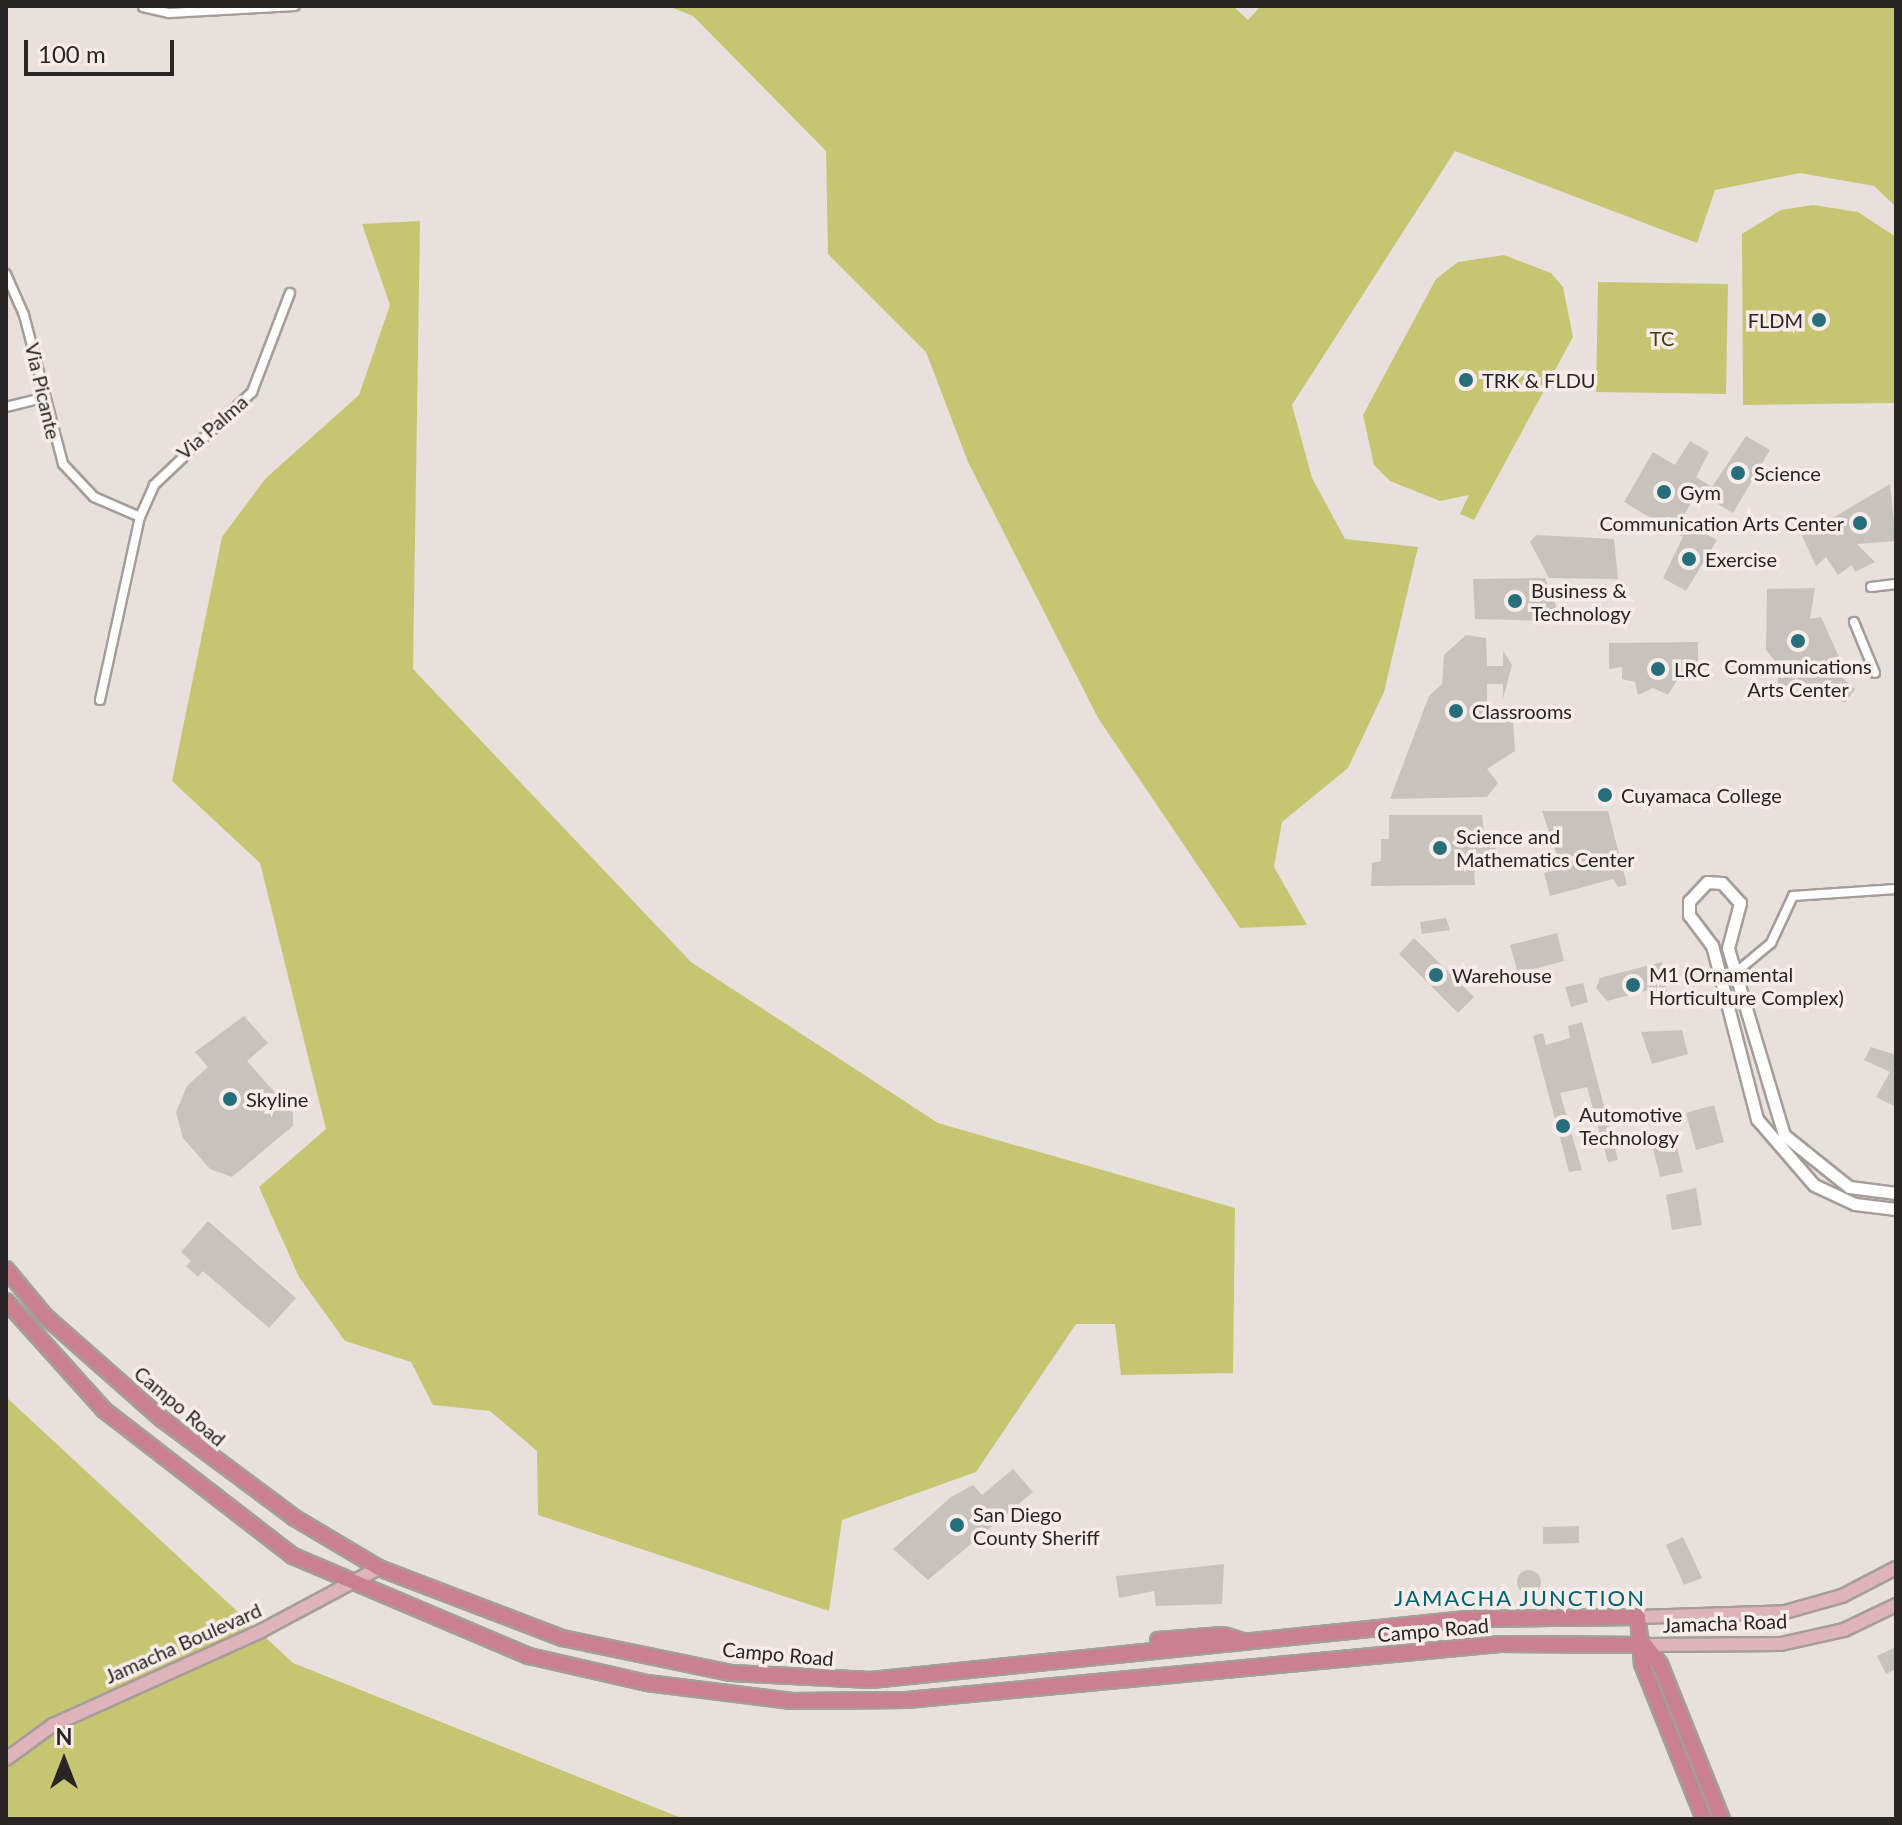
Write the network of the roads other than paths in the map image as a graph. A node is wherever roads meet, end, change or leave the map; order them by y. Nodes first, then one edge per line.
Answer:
1 (295, 6) edge
2 (143, 7) edge
3 (6, 274) edge
4 (290, 293) dead end
5 (41, 398) junction
6 (6, 407) edge
7 (140, 517) junction
8 (1896, 584) edge
9 (1871, 587) dead end
10 (1854, 622) dead end
11 (1875, 673) dead end
12 (100, 700) dead end
13 (1896, 889) edge
14 (1734, 975) junction
15 (1722, 984) junction
16 (1896, 1193) edge
17 (1896, 1209) edge
18 (6, 1269) edge
19 (6, 1301) edge
20 (379, 1568) junction
21 (1896, 1568) edge
22 (347, 1584) junction
23 (1896, 1605) edge
24 (1638, 1617) junction
25 (1158, 1640) dead end
26 (1254, 1644) junction
27 (1645, 1645) junction
28 (6, 1759) edge
29 (1704, 1819) edge
30 (1722, 1819) edge

1 - 2 street
3 - 5 street, Via Picante
4 - 7 street, Via Palma
5 - 6 street
5 - 7 street, Via Picante
7 - 12 street, Via Palma
8 - 9 street
10 - 11 street
13 - 14 street
14 - 15 street
14 - 15 street
14 - 16 street
15 - 17 street
18 - 20 highway, Campo Road
19 - 22 highway, Campo Road
20 - 22 main road, Jamacha Boulevard
20 - 26 highway, Campo Road
21 - 24 main road, Jamacha Road
22 - 27 highway, Campo Road
22 - 28 main road, Jamacha Boulevard
23 - 27 main road, Jamacha Road
24 - 26 highway, Campo Road
24 - 27 highway
25 - 26 highway
27 - 29 highway
27 - 30 highway

